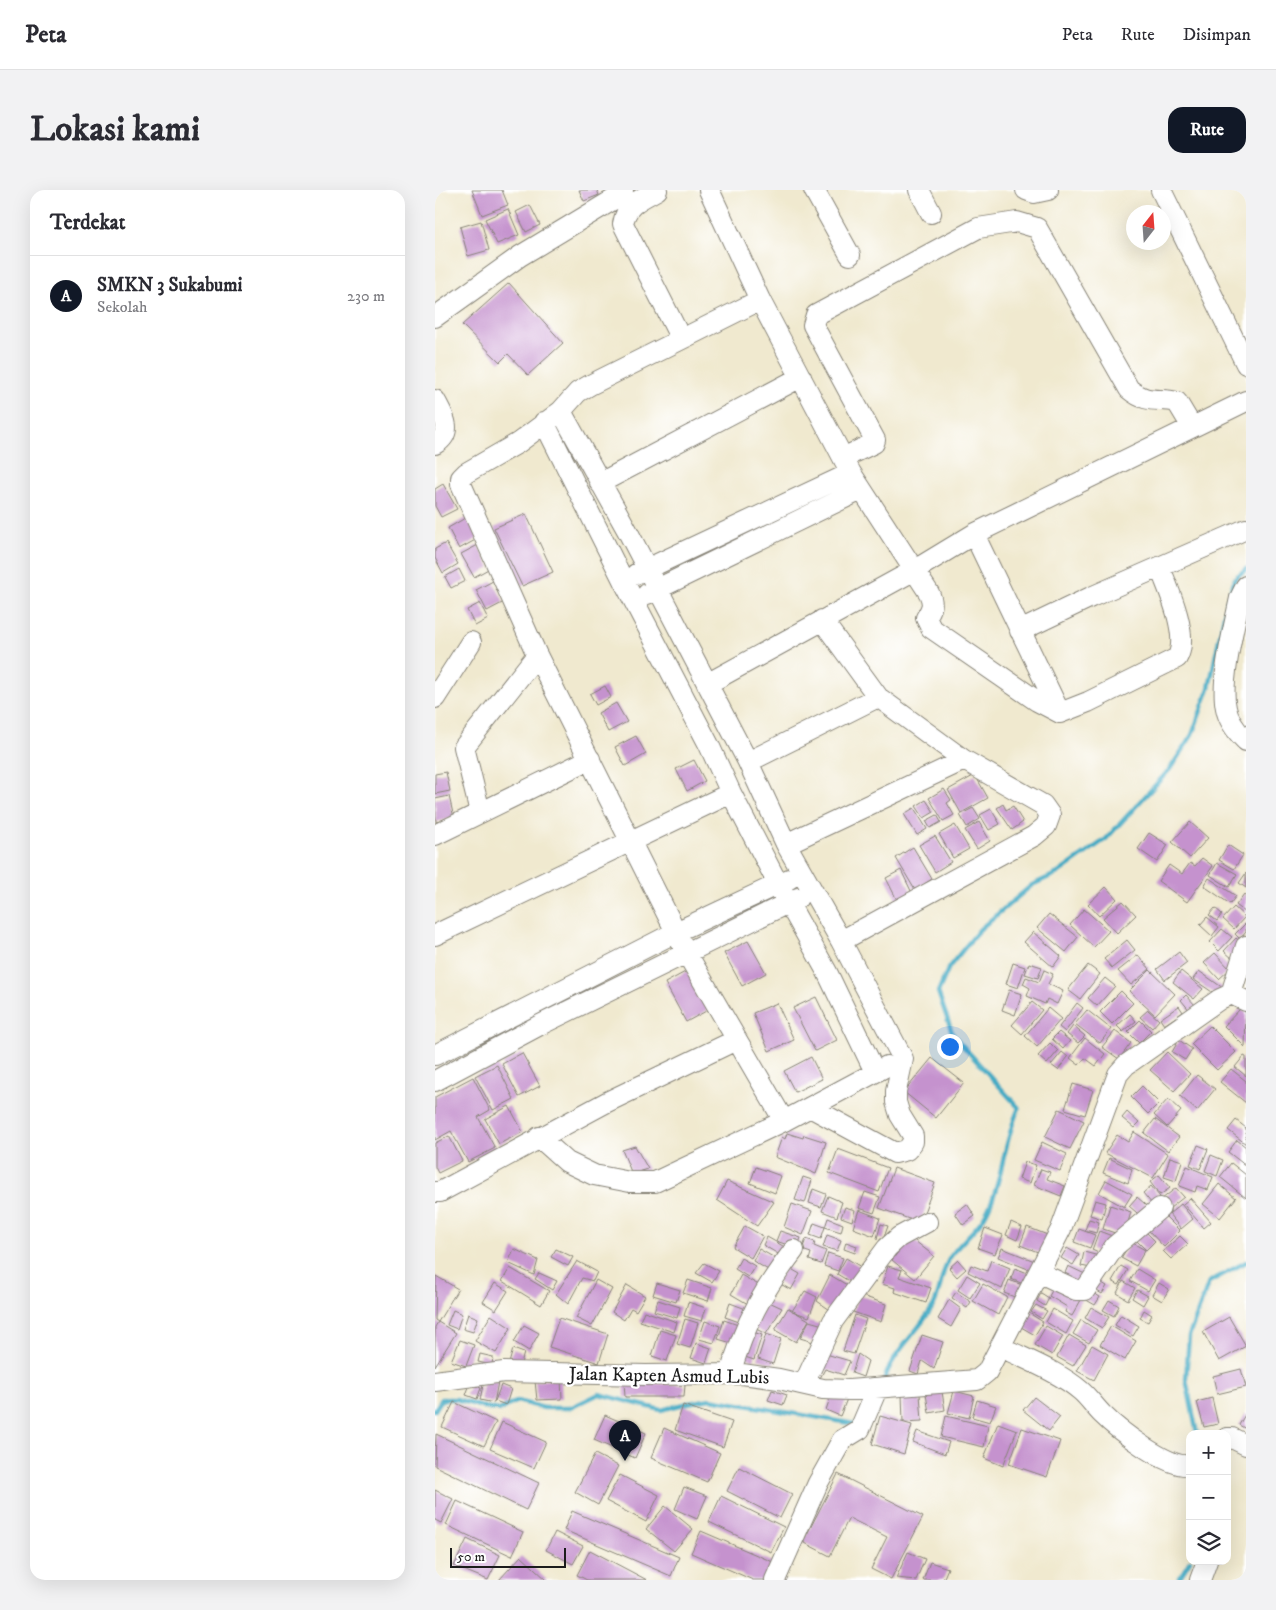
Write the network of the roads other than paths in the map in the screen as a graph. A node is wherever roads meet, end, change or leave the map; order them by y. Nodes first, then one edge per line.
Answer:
1 (623, 190) edge
2 (657, 190) edge
3 (709, 190) edge
4 (814, 190) edge
5 (919, 190) edge
6 (1027, 190) edge
7 (1048, 190) edge
8 (1161, 190) edge
9 (931, 213) dead end
10 (851, 255) dead end
11 (760, 300) junction
12 (435, 317) edge
13 (681, 338) junction
14 (1246, 364) edge
15 (801, 376) junction
16 (435, 400) edge
17 (1246, 401) edge
18 (561, 411) junction
19 (544, 422) junction
20 (1192, 427) junction
21 (435, 444) edge
22 (852, 474) junction
23 (600, 483) junction
24 (1246, 529) edge
25 (974, 534) junction
26 (647, 568) junction
27 (1160, 568) junction
28 (913, 571) junction
29 (623, 580) junction
30 (1246, 586) edge
31 (658, 588) junction
32 (634, 601) junction
33 (822, 620) junction
34 (1019, 631) junction
35 (471, 642) dead end
36 (537, 655) junction
37 (707, 684) junction
38 (878, 697) junction
39 (435, 698) edge
40 (1060, 713) junction
41 (1246, 741) edge
42 (589, 759) junction
43 (964, 760) junction
44 (747, 762) junction
45 (731, 793) junction
46 (480, 812) junction
47 (435, 835) edge
48 (631, 842) junction
49 (786, 844) junction
50 (801, 873) junction
51 (777, 884) junction
52 (812, 893) junction
53 (787, 902) junction
54 (676, 932) junction
55 (435, 936) edge
56 (841, 941) junction
57 (1246, 946) edge
58 (686, 952) junction
59 (589, 976) junction
60 (600, 995) junction
61 (1239, 997) edge
62 (737, 1040) junction
63 (435, 1055) edge
64 (903, 1059) junction
65 (875, 1072) junction
66 (435, 1081) edge
67 (810, 1107) junction
68 (784, 1121) junction
69 (539, 1137) junction
70 (435, 1192) edge
71 (1160, 1208) dead end
72 (927, 1222) dead end
73 (794, 1250) dead end
74 (1040, 1272) junction
75 (1001, 1347) junction
76 (729, 1374) junction
77 (435, 1381) edge
78 (804, 1384) junction
79 (877, 1388) junction
80 (1231, 1438) edge
81 (1246, 1445) edge
82 (1186, 1466) edge
83 (1206, 1565) edge
84 (775, 1580) edge
85 (1200, 1580) edge

1 - 12 street
2 - 13 street
3 - 11 street
4 - 10 street
5 - 9 street
6 - 7 street
8 - 14 street
11 - 13 street
11 - 15 street
13 - 18 street
15 - 22 street
15 - 23 street
16 - 21 street
17 - 20 street
18 - 19 street
18 - 23 street
19 - 29 street
19 - 36 street
20 - 22 street
20 - 25 street
22 - 26 street
22 - 28 street
22 - 31 street
23 - 26 street
24 - 27 street
25 - 28 street
25 - 34 street
26 - 29 street
26 - 31 street
27 - 34 street
27 - 40 street
28 - 33 street
28 - 40 street
29 - 32 street
30 - 41 street
31 - 32 street
31 - 37 street
32 - 45 street
33 - 37 street
33 - 38 street
34 - 40 street
35 - 39 street
36 - 42 street
36 - 46 street
37 - 44 street
38 - 43 street
38 - 44 street
42 - 46 street
42 - 48 street
43 - 49 street
43 - 56 street
44 - 49 street
45 - 48 street
45 - 51 street
46 - 47 street
48 - 54 street
48 - 55 street
49 - 50 street
50 - 51 street
50 - 52 street
51 - 53 street
51 - 54 street
52 - 53 street
52 - 56 street
53 - 58 street
53 - 65 street
54 - 58 street
54 - 59 street
56 - 64 street
57 - 61 street
58 - 60 street
58 - 62 street
59 - 60 street
59 - 63 street
60 - 66 street
61 - 74 street, Jalan Kapten Asmud Lubis
62 - 68 street
62 - 69 street
64 - 65 street
64 - 67 street
65 - 67 street
67 - 68 street
68 - 69 street
69 - 70 street
71 - 74 street
72 - 78 street
73 - 76 street
74 - 75 street, Jalan Kapten Asmud Lubis
75 - 79 street, Jalan Kapten Asmud Lubis
75 - 82 street
76 - 77 street, Jalan Kapten Asmud Lubis
76 - 78 street, Jalan Kapten Asmud Lubis
78 - 79 street, Jalan Kapten Asmud Lubis
79 - 84 street
80 - 81 street
83 - 85 street

